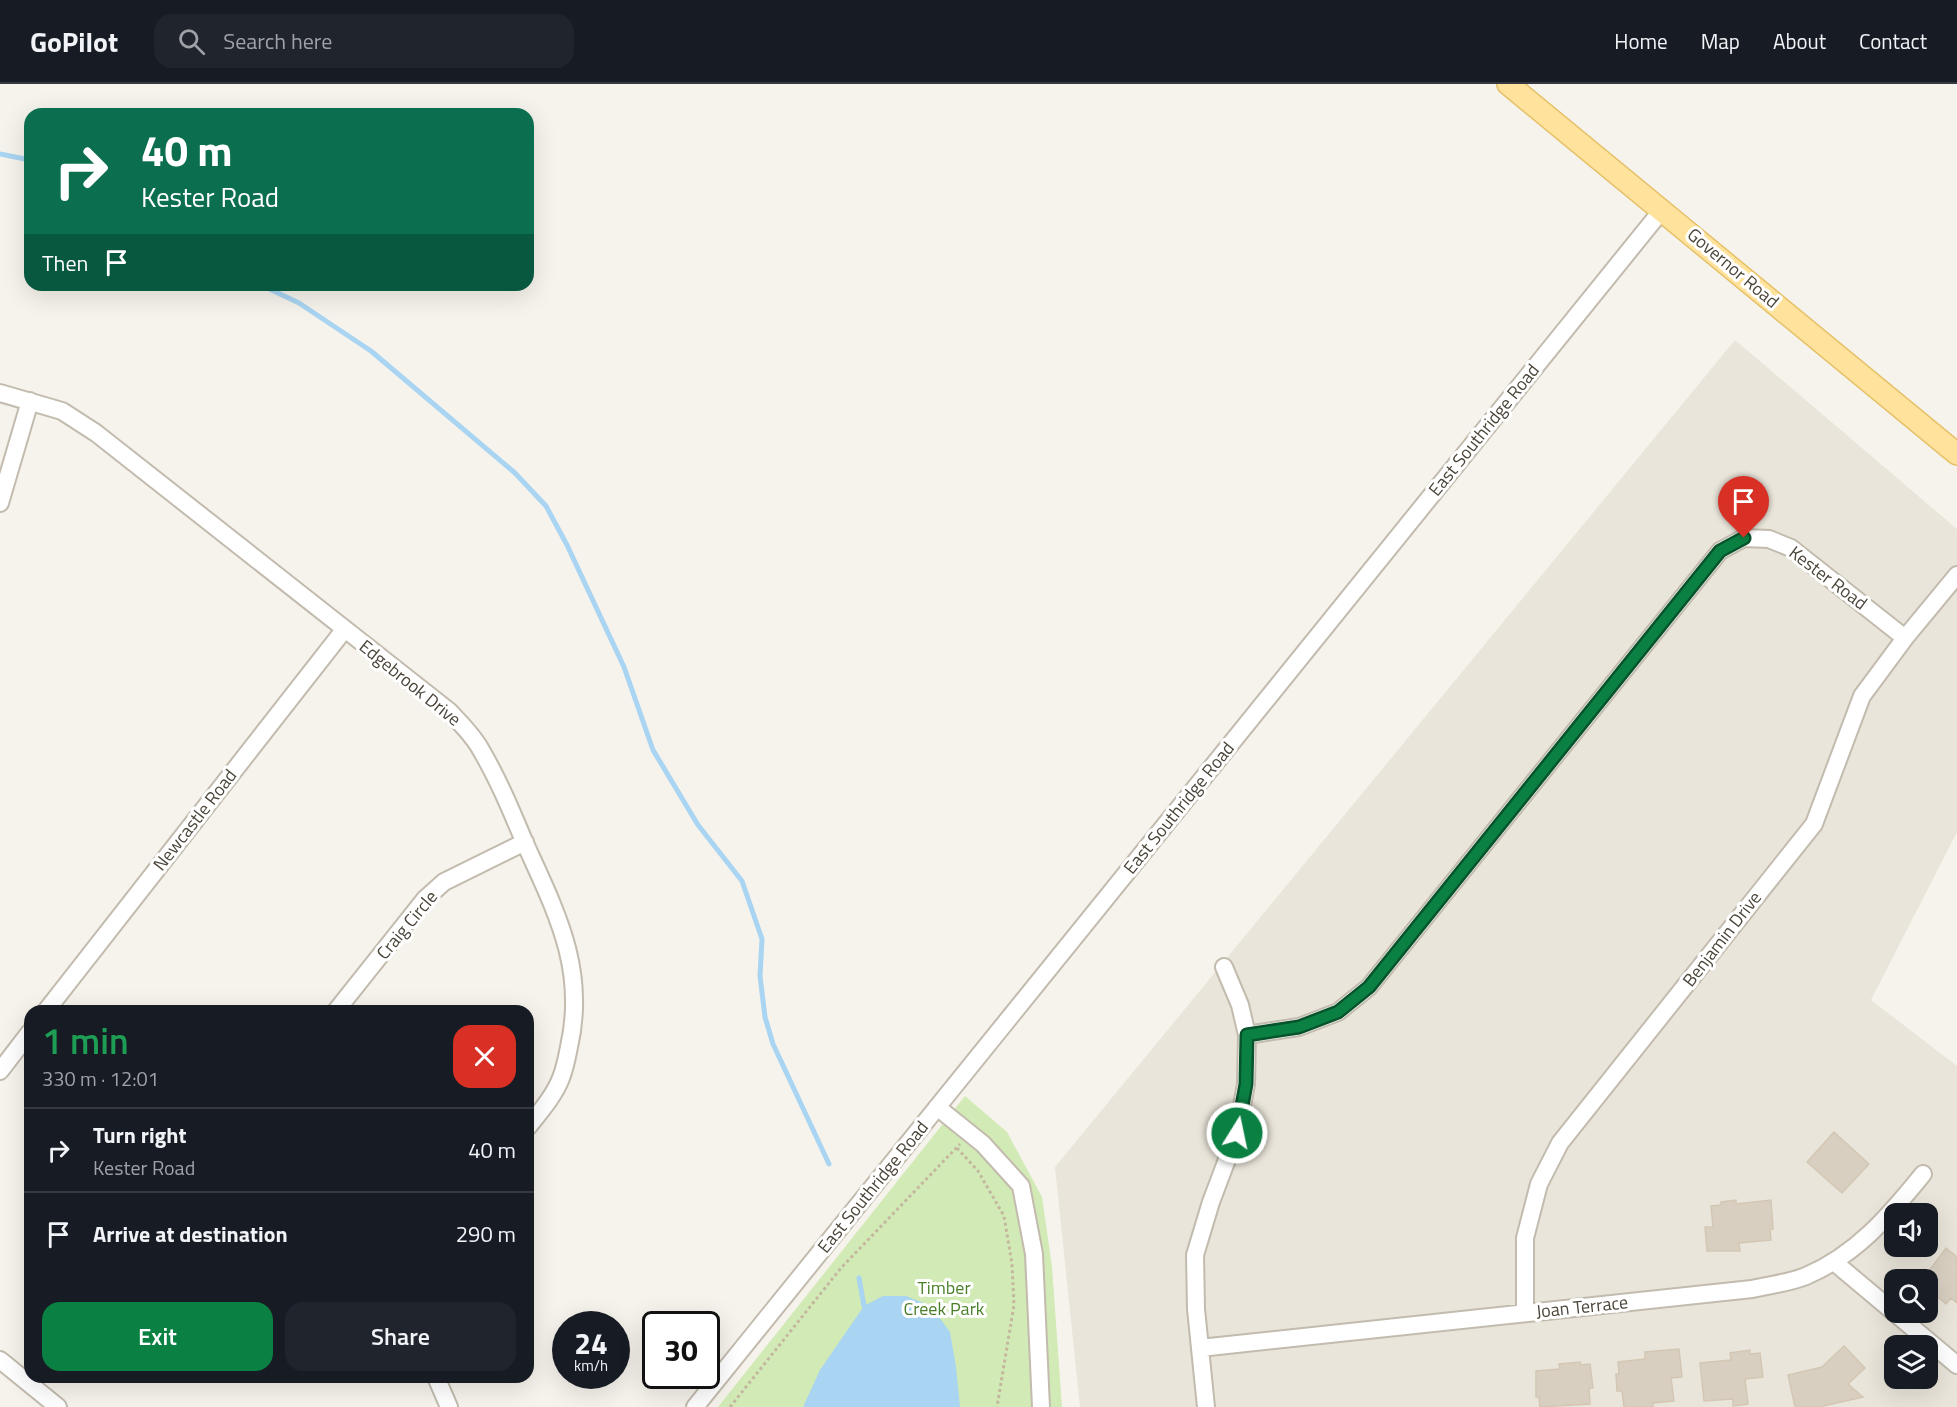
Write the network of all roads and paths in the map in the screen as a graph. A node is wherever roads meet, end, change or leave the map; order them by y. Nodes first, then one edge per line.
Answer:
1 (1508, 84) edge
2 (1662, 210) junction
3 (0, 393) edge
4 (30, 401) junction
5 (1957, 454) edge
6 (0, 503) edge
7 (1957, 575) edge
8 (344, 630) junction
9 (1905, 638) junction
10 (525, 842) junction
11 (1224, 967) dead end
12 (51, 1005) edge
13 (341, 1005) edge
14 (1247, 1035) junction
15 (24, 1040) edge
16 (0, 1071) edge
17 (937, 1107) junction
18 (534, 1119) edge
19 (1923, 1174) dead end
20 (1834, 1262) junction
21 (1525, 1313) junction
22 (1200, 1348) junction
23 (0, 1360) edge
24 (1957, 1365) edge
25 (24, 1379) edge
26 (28, 1383) edge
27 (439, 1383) edge
28 (58, 1407) edge
29 (449, 1407) edge
30 (695, 1407) edge
31 (730, 1407) edge
32 (997, 1407) edge
33 (1041, 1407) edge
34 (1206, 1407) edge

1 - 2 main road, Governor Road
2 - 5 main road, Governor Road
2 - 17 street, East Southridge Road
3 - 4 street, Edgebrook Drive
4 - 6 street
4 - 8 street, Edgebrook Drive
7 - 9 street, Benjamin Drive
8 - 10 street, Edgebrook Drive
8 - 12 street, Newcastle Road
9 - 14 street, Kester Road
9 - 21 street, Benjamin Drive
10 - 13 street, Craig Circle
10 - 18 street, Edgebrook Drive
11 - 14 street
14 - 22 street
15 - 16 street
17 - 30 street, East Southridge Road
17 - 33 street
19 - 20 street, Joan Terrace
20 - 21 street, Joan Terrace
20 - 24 street
21 - 22 street, Joan Terrace
22 - 34 street
23 - 25 street
26 - 28 street
27 - 29 street
31 - 32 path

